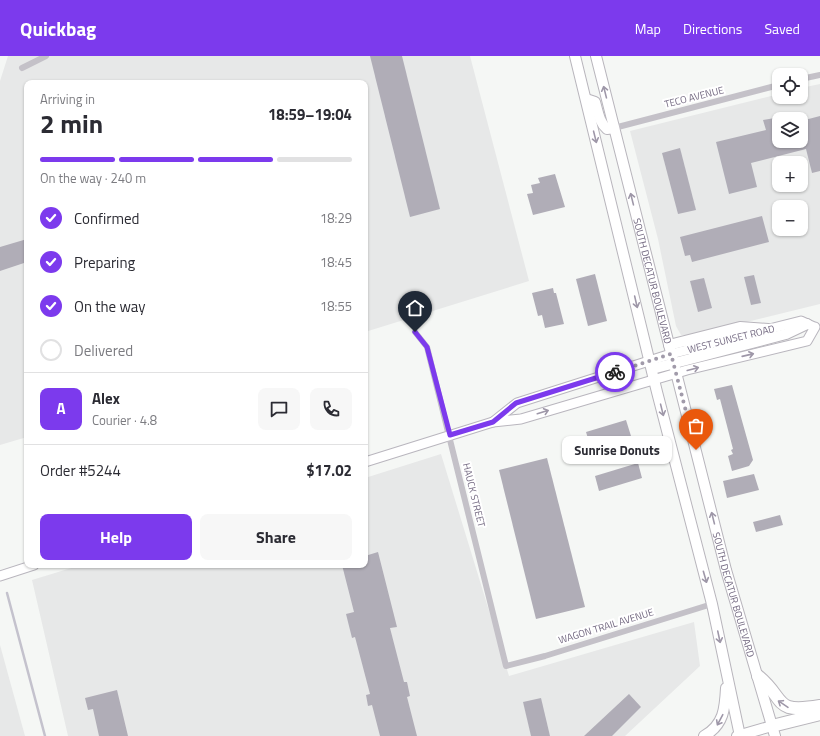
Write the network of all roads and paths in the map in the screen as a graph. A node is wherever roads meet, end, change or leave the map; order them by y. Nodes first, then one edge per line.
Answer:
1 (46, 56) edge
2 (575, 56) edge
3 (596, 56) edge
4 (22, 68) dead end
5 (820, 75) edge
6 (808, 78) edge
7 (772, 87) edge
8 (586, 99) junction
9 (614, 128) junction
10 (814, 325) edge
11 (768, 329) joint
12 (415, 332) dead end
13 (671, 354) junction
14 (651, 365) junction
15 (676, 374) junction
16 (654, 380) junction
17 (493, 422) junction
18 (450, 435) junction
19 (368, 461) edge
20 (25, 568) edge
21 (0, 576) edge
22 (712, 604) junction
23 (506, 666) joint
24 (726, 670) junction
25 (758, 676) junction
26 (820, 706) edge
27 (820, 714) edge
28 (774, 731) edge
29 (704, 736) edge
30 (739, 736) edge

1 - 4 street
2 - 8 main road
9 -> 3 main road, SOUTH DECATUR BOULEVARD
5 - 6 street
7 - 9 street, TECO AVENUE
8 - 9 main road
8 -> 14 main road
13 -> 9 main road, SOUTH DECATUR BOULEVARD
10 - 11 main road, WEST SUNSET ROAD
10 - 13 main road
15 -> 10 main road, WEST SUNSET ROAD
11 - 13 main road
12 - 18 street, HAUCK STREET
13 - 14 main road
13 - 15 main road, SOUTH DECATUR BOULEVARD
14 - 16 main road
14 - 17 main road, WEST SUNSET ROAD
15 - 16 main road, WEST SUNSET ROAD
25 -> 15 main road, SOUTH DECATUR BOULEVARD
17 -> 16 main road, WEST SUNSET ROAD
16 -> 22 main road
17 - 18 main road, WEST SUNSET ROAD
18 - 19 main road, WEST SUNSET ROAD
18 - 23 street, HAUCK STREET
20 - 21 main road
22 - 23 street, WAGON TRAIL AVENUE
22 -> 24 main road
24 -> 29 main road
24 - 30 main road
26 -> 25 highway
25 - 28 main road, SOUTH DECATUR BOULEVARD
27 - 28 highway
28 - 30 main road

